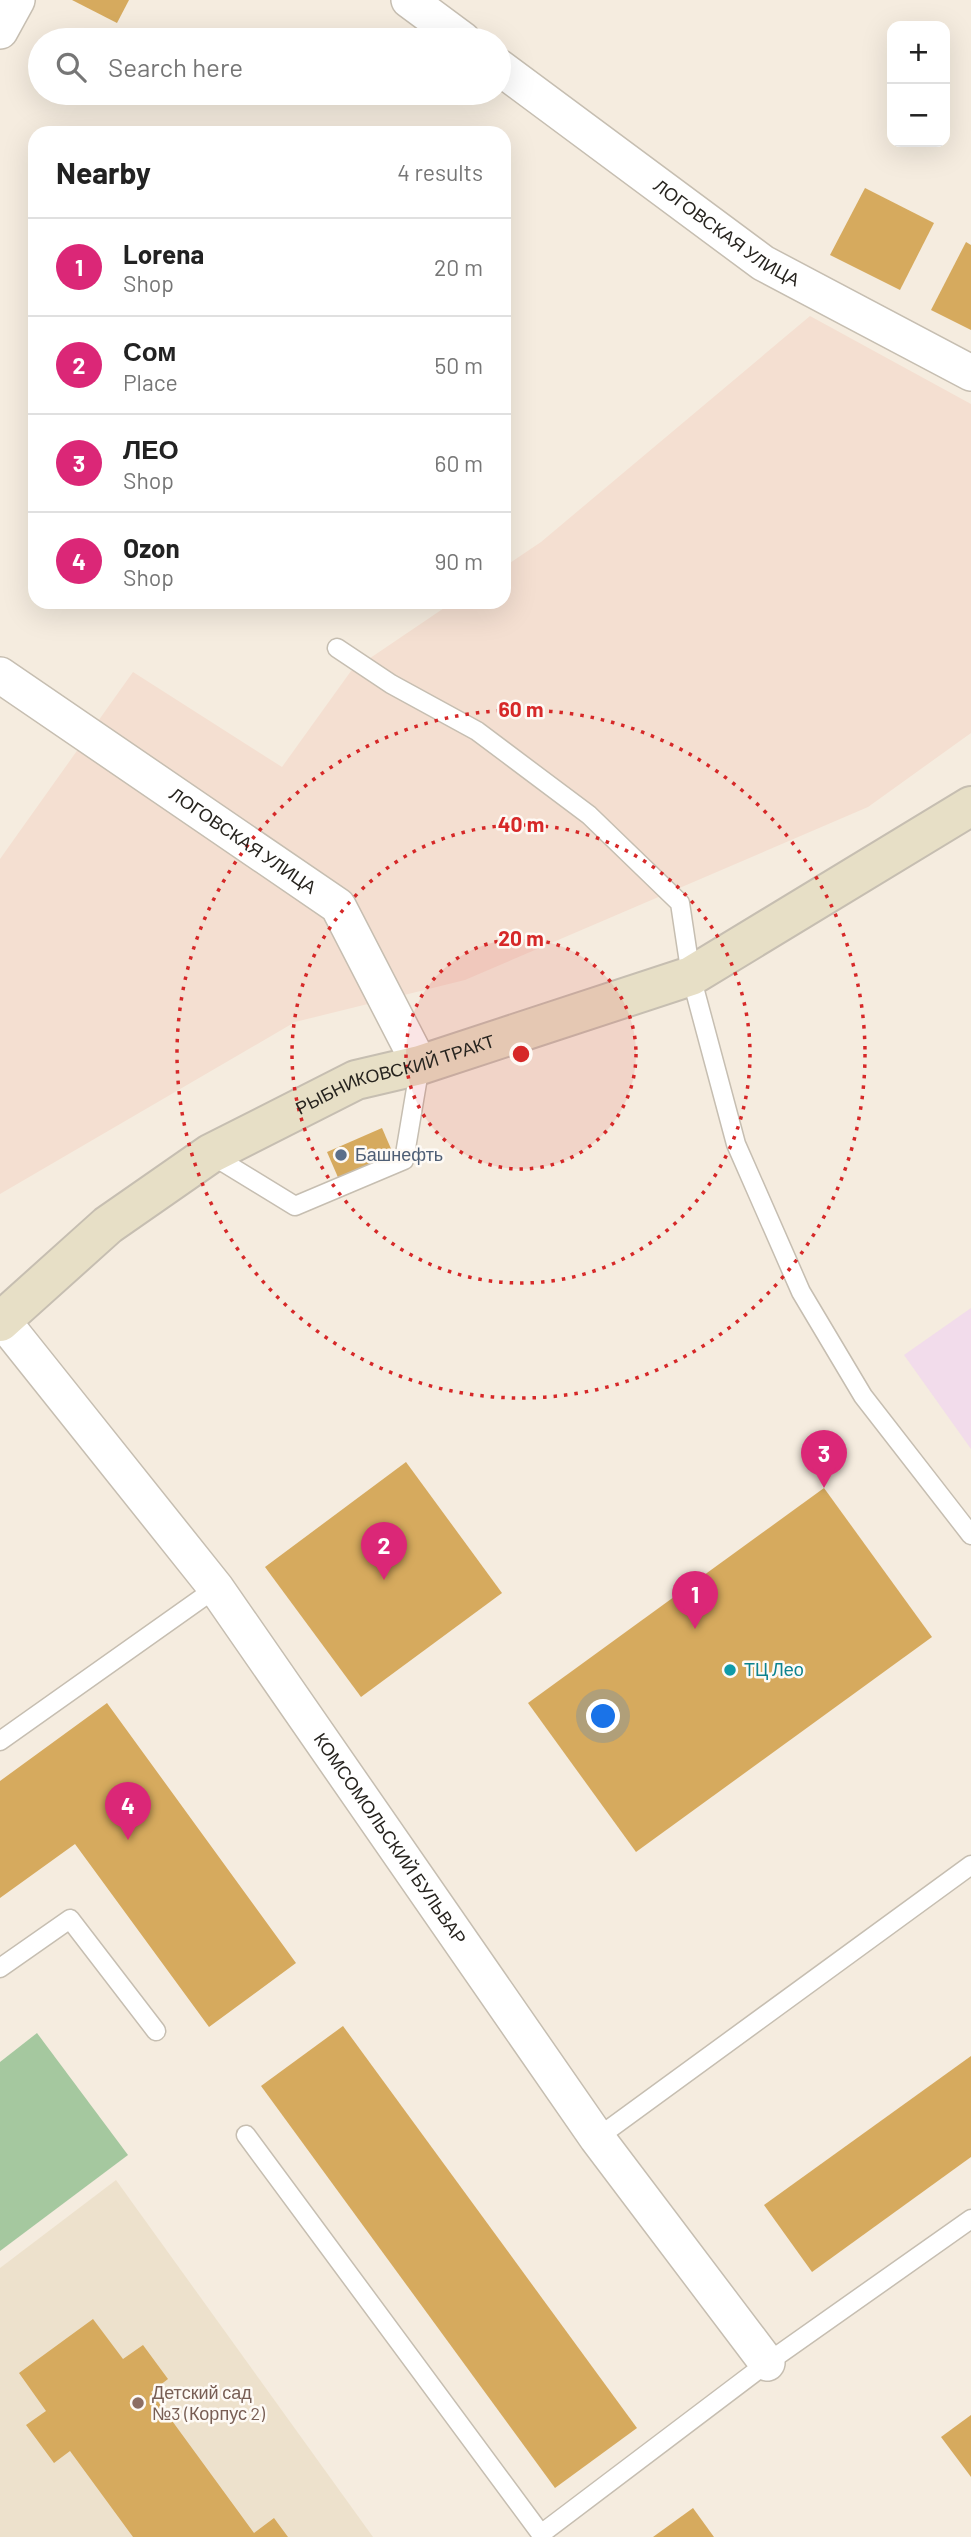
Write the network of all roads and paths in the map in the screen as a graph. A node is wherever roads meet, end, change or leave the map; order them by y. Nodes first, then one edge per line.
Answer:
1 (16, 0) edge
2 (409, 0) edge
3 (447, 28) edge
4 (0, 31) edge
5 (511, 76) edge
6 (971, 373) edge
7 (337, 648) dead end
8 (0, 675) edge
9 (971, 806) edge
10 (691, 976) junction
11 (419, 1065) junction
12 (210, 1154) junction
13 (1, 1321) edge
14 (971, 1535) edge
15 (216, 1588) junction
16 (0, 1741) edge
17 (971, 1864) edge
18 (0, 1968) edge
19 (156, 2031) dead end
20 (246, 2135) dead end
21 (597, 2138) junction
22 (971, 2219) edge
23 (767, 2363) junction
24 (542, 2536) edge

1 - 4 street
2 - 3 street
5 - 6 street, ЛОГОВСКАЯ УЛИЦА
7 - 10 lane
8 - 11 street, ЛОГОВСКАЯ УЛИЦА
9 - 10 main road, РЫБНИКОВСКИЙ ТРАКТ
10 - 11 main road, РЫБНИКОВСКИЙ ТРАКТ
10 - 14 lane
11 - 12 main road, РЫБНИКОВСКИЙ ТРАКТ
11 - 12 lane
12 - 13 main road, РЫБНИКОВСКИЙ ТРАКТ
13 - 15 street, КОМСОМОЛЬСКИЙ БУЛЬВАР
15 - 16 lane
15 - 21 street, КОМСОМОЛЬСКИЙ БУЛЬВАР
17 - 21 lane
18 - 19 lane
20 - 24 lane
21 - 23 street, КОМСОМОЛЬСКИЙ БУЛЬВАР
22 - 23 lane
23 - 24 lane

